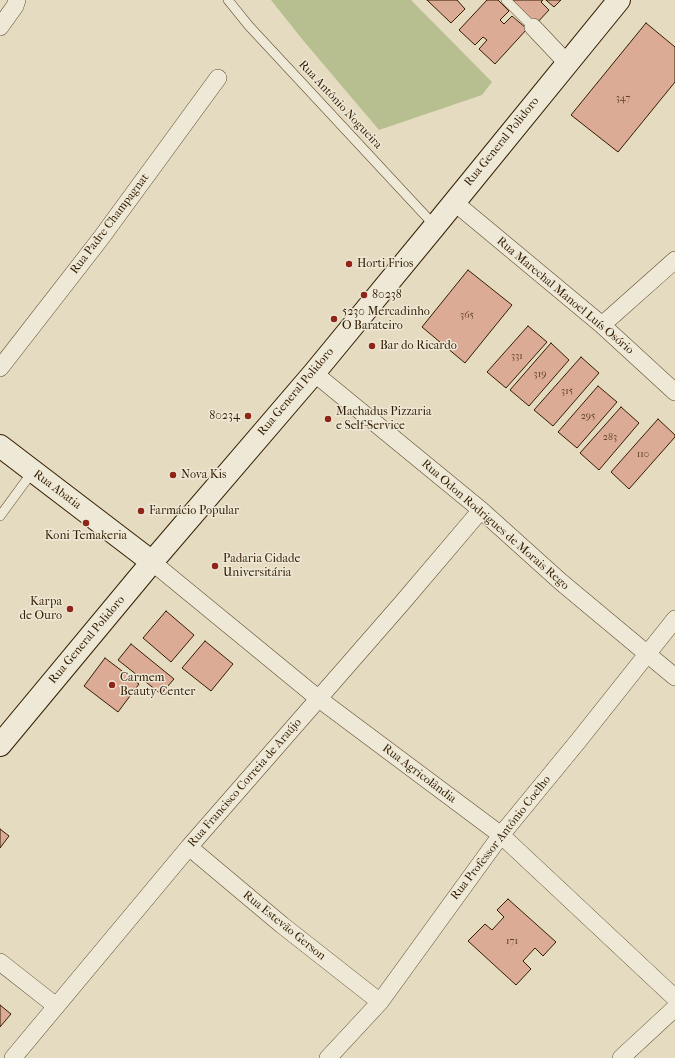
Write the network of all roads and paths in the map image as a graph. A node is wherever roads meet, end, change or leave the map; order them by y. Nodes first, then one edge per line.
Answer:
1 (17, 0) edge
2 (228, 0) edge
3 (506, 0) edge
4 (619, 0) edge
5 (0, 27) edge
6 (533, 27) joint
7 (567, 63) junction
8 (218, 78) dead end
9 (454, 202) junction
10 (435, 226) junction
11 (675, 260) edge
12 (602, 325) junction
13 (0, 368) edge
14 (314, 372) junction
15 (675, 392) edge
16 (0, 446) edge
17 (33, 471) junction
18 (481, 510) junction
19 (0, 516) edge
20 (152, 562) junction
21 (675, 619) edge
22 (647, 654) junction
23 (675, 677) edge
24 (319, 698) junction
25 (0, 744) edge
26 (501, 835) junction
27 (188, 847) junction
28 (0, 962) edge
29 (675, 998) edge
30 (380, 1002) junction
31 (56, 1006) junction
32 (675, 1008) edge
33 (13, 1058) edge
34 (328, 1058) edge
35 (621, 1058) edge

1 - 5 street
2 - 10 lane, Rua Antônio Nogueira
3 - 6 lane
4 - 7 street, Rua General Polidoro
6 - 7 street
7 - 9 street, Rua General Polidoro
8 - 13 street, Rua Padre Champagnat
9 - 10 street, Rua General Polidoro
9 - 12 street, Rua Marechal Manoel Luís Osório
10 - 14 street, Rua General Polidoro
11 - 12 street
12 - 15 street, Rua Marechal Manoel Luís Osório
14 - 18 street, Rua Odon Rodrigues de Morais Rego
14 - 20 street, Rua General Polidoro
16 - 17 street, Rua Abatia
17 - 19 lane
17 - 20 street, Rua Abatia
18 - 22 street, Rua Odon Rodrigues de Morais Rego
18 - 24 street, Rua Francisco Correia de Araújo
20 - 24 street, Rua Agricolândia
20 - 25 street, Rua General Polidoro
21 - 22 street, Rua Professor Antônio Coelho
22 - 23 street, Rua Odon Rodrigues de Morais Rego
22 - 26 street, Rua Professor Antônio Coelho
24 - 26 street, Rua Agricolândia
24 - 27 street, Rua Francisco Correia de Araújo
26 - 29 street, Rua Agricolândia
26 - 30 street, Rua Professor Antônio Coelho
27 - 30 street, Rua Estevão Gerson
27 - 31 street, Rua Francisco Correia de Araújo
28 - 31 street
30 - 34 street, Rua Professor Antônio Coelho
31 - 33 street, Rua Francisco Correia de Araújo
32 - 35 street

